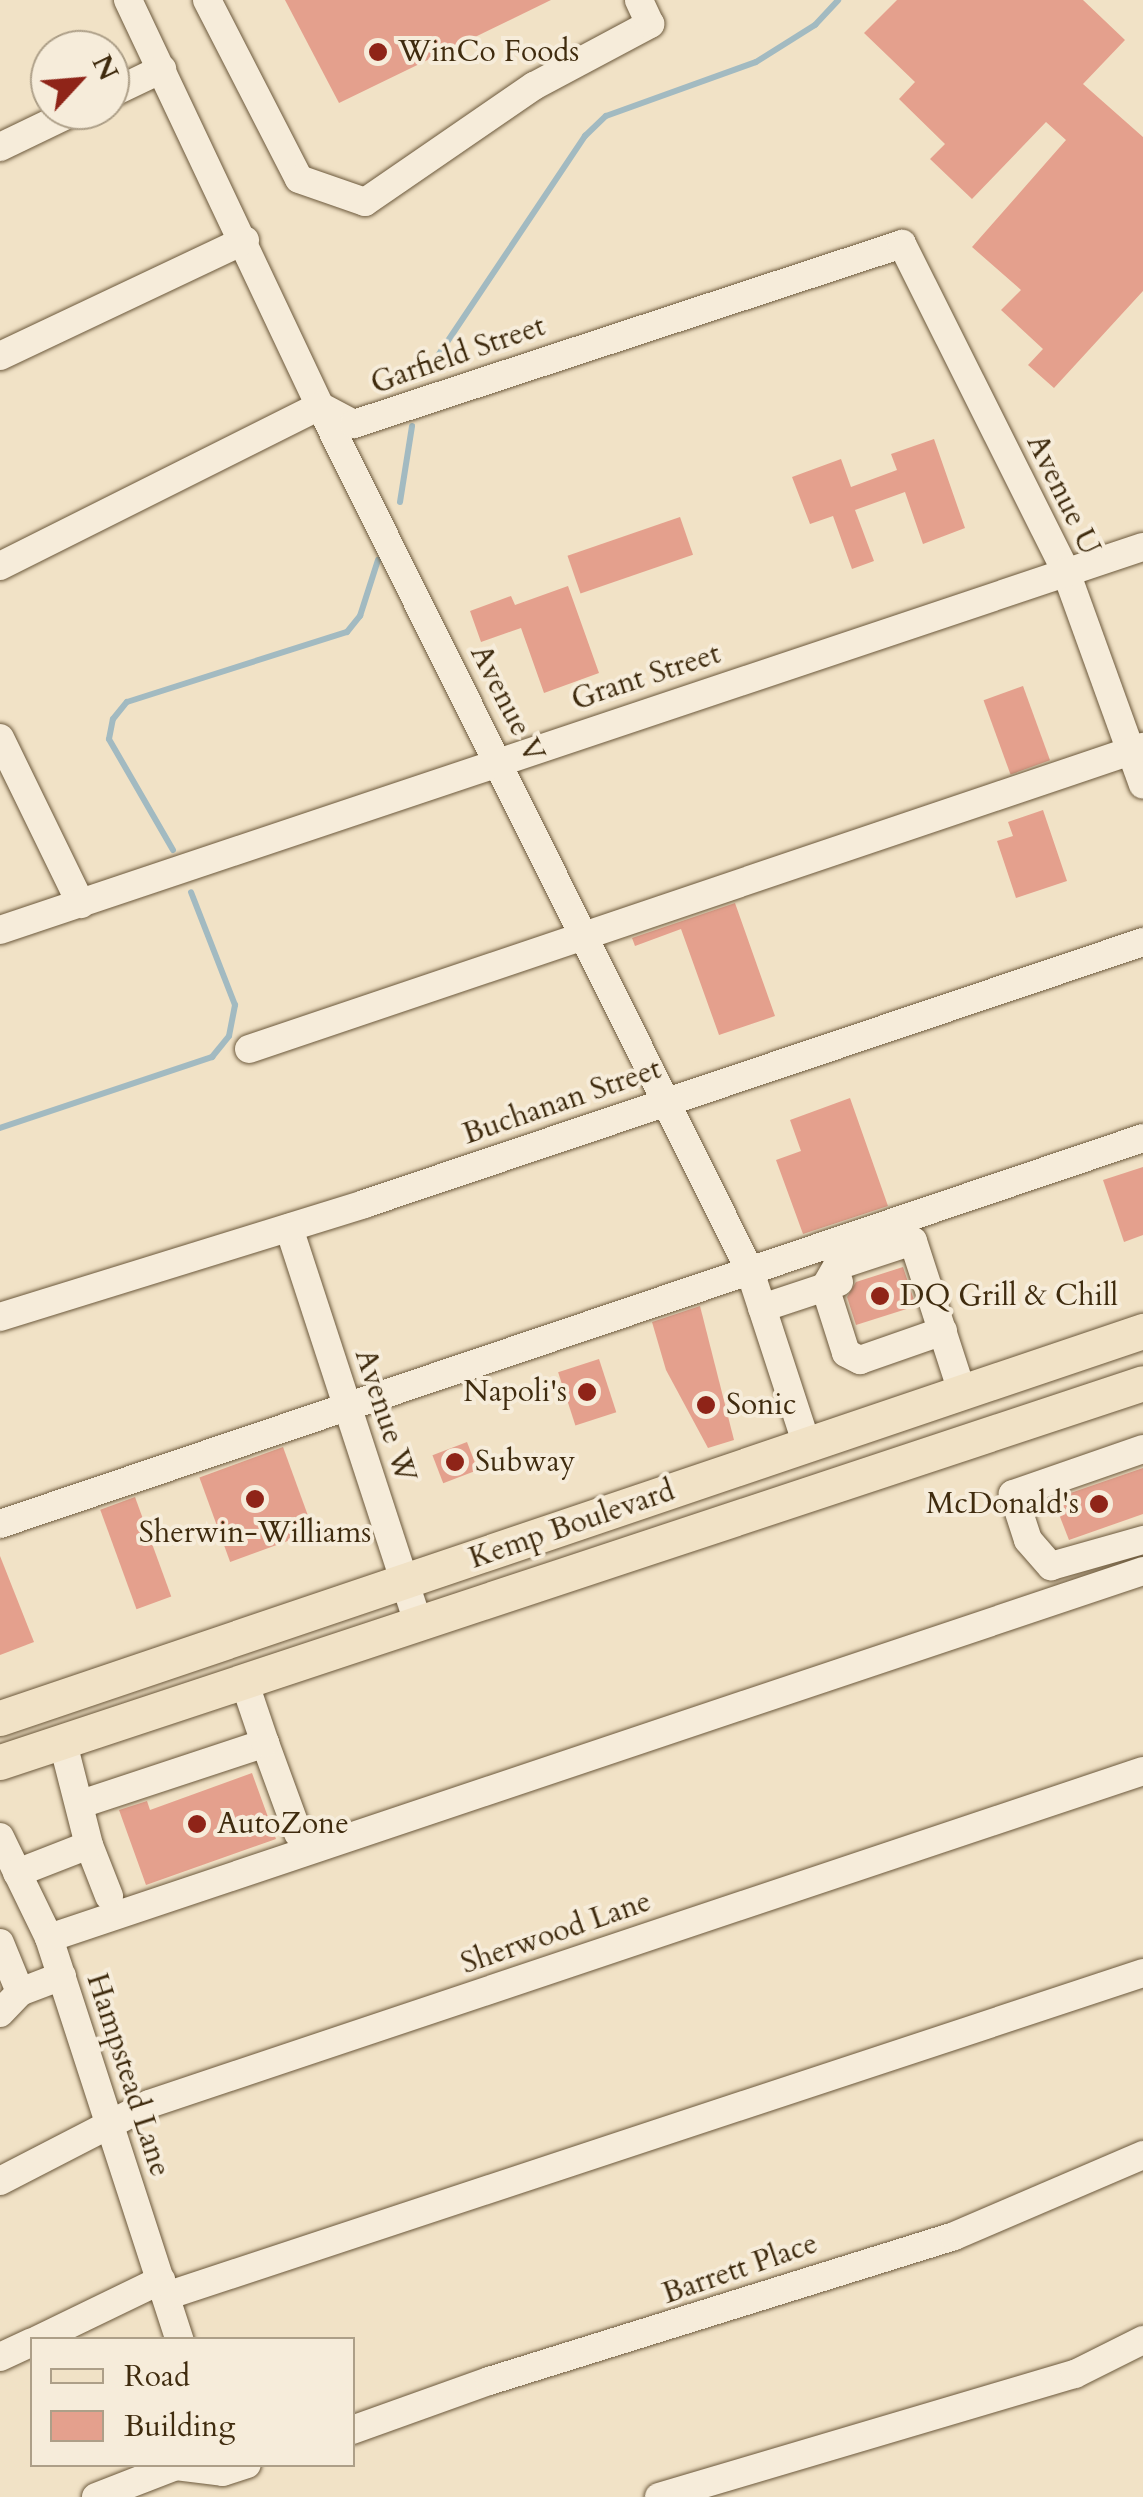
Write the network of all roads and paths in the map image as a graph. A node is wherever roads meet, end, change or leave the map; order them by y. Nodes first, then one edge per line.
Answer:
1 (128, 0) edge
2 (207, 0) edge
3 (639, 0) edge
4 (162, 69) junction
5 (130, 84) edge
6 (36, 130) edge
7 (0, 148) edge
8 (246, 240) junction
9 (902, 244) joint
10 (0, 356) edge
11 (320, 406) junction
12 (1143, 547) edge
13 (0, 566) edge
14 (1066, 572) junction
15 (1137, 749) edge
16 (3, 750) edge
17 (500, 760) junction
18 (1143, 785) edge
19 (81, 904) junction
20 (0, 930) edge
21 (586, 934) junction
22 (1143, 942) edge
23 (249, 1048) dead end
24 (668, 1101) junction
25 (1143, 1138) edge
26 (290, 1228) junction
27 (750, 1271) junction
28 (825, 1287) junction
29 (762, 1308) junction
30 (0, 1318) edge
31 (943, 1331) junction
32 (1143, 1331) edge
33 (1143, 1382) edge
34 (962, 1392) junction
35 (348, 1407) junction
36 (807, 1445) junction
37 (1143, 1449) edge
38 (1037, 1485) junction
39 (820, 1490) junction
40 (0, 1524) edge
41 (1143, 1524) edge
42 (1143, 1540) edge
43 (1143, 1571) edge
44 (405, 1582) junction
45 (418, 1624) junction
46 (244, 1681) junction
47 (0, 1718) edge
48 (63, 1743) junction
49 (265, 1743) junction
50 (0, 1762) edge
51 (1143, 1771) edge
52 (82, 1804) junction
53 (298, 1833) dead end
54 (0, 1837) edge
55 (89, 1845) junction
56 (18, 1873) junction
57 (110, 1896) dead end
58 (49, 1938) junction
59 (0, 1943) edge
60 (1143, 1973) edge
61 (62, 1976) junction
62 (10, 2003) edge
63 (111, 2126) junction
64 (1143, 2155) edge
65 (0, 2181) edge
66 (164, 2288) junction
67 (45, 2337) edge
68 (179, 2337) edge
69 (1143, 2340) edge
70 (30, 2343) edge
71 (0, 2358) edge
72 (355, 2429) edge
73 (173, 2467) edge
74 (183, 2467) edge
75 (230, 2474) edge
76 (96, 2497) edge
77 (658, 2497) edge

1 - 4 street, Avenue V
2 - 3 street
4 - 5 street
4 - 8 street, Avenue V
6 - 7 street
8 - 10 street
8 - 11 street, Avenue V
9 - 11 street, Garfield Street
9 - 14 street, Avenue U
11 - 13 street
11 - 17 street, Avenue V
12 - 14 street, Grant Street
14 - 15 street, Avenue U
14 - 17 street, Grant Street
15 - 18 street, Avenue U
15 - 21 street
16 - 19 street
17 - 19 street, Grant Street
17 - 21 street, Avenue V
19 - 20 street, Grant Street
21 - 23 street
21 - 24 street, Avenue V
22 - 24 street, Buchanan Street
24 - 26 street, Buchanan Street
24 - 27 street, Avenue V
25 - 27 street
26 - 30 street, Buchanan Street
26 - 35 street, Avenue W
27 - 29 street, Avenue V
27 - 35 street
28 - 29 street
28 - 31 street
28 - 31 street
29 - 36 street, Avenue V
31 - 34 street
32 - 34 main road, Kemp Boulevard
33 - 39 main road, Kemp Boulevard
34 - 36 main road, Kemp Boulevard
35 - 40 street
35 - 44 street, Avenue W
36 - 39 main road
36 - 44 main road, Kemp Boulevard
37 - 38 street
38 - 41 street
38 - 42 street
39 - 45 main road, Kemp Boulevard
43 - 58 street
44 - 45 street, Avenue W
44 - 47 main road, Kemp Boulevard
45 - 46 main road, Kemp Boulevard
46 - 48 main road, Kemp Boulevard
46 - 49 street
48 - 50 main road, Kemp Boulevard
48 - 52 street
49 - 52 street
49 - 53 street
51 - 63 street, Sherwood Lane
52 - 55 street
54 - 56 street, Hampstead Lane
55 - 56 street
55 - 57 street
56 - 58 street, Hampstead Lane
58 - 61 street, Hampstead Lane
59 - 62 street
60 - 66 street
61 - 62 street
61 - 63 street, Hampstead Lane
63 - 65 street, Sherwood Lane
63 - 66 street, Hampstead Lane
64 - 72 street, Barrett Place
66 - 67 street
66 - 68 street, Hampstead Lane
69 - 77 street
70 - 71 street
73 - 76 street
74 - 75 street

